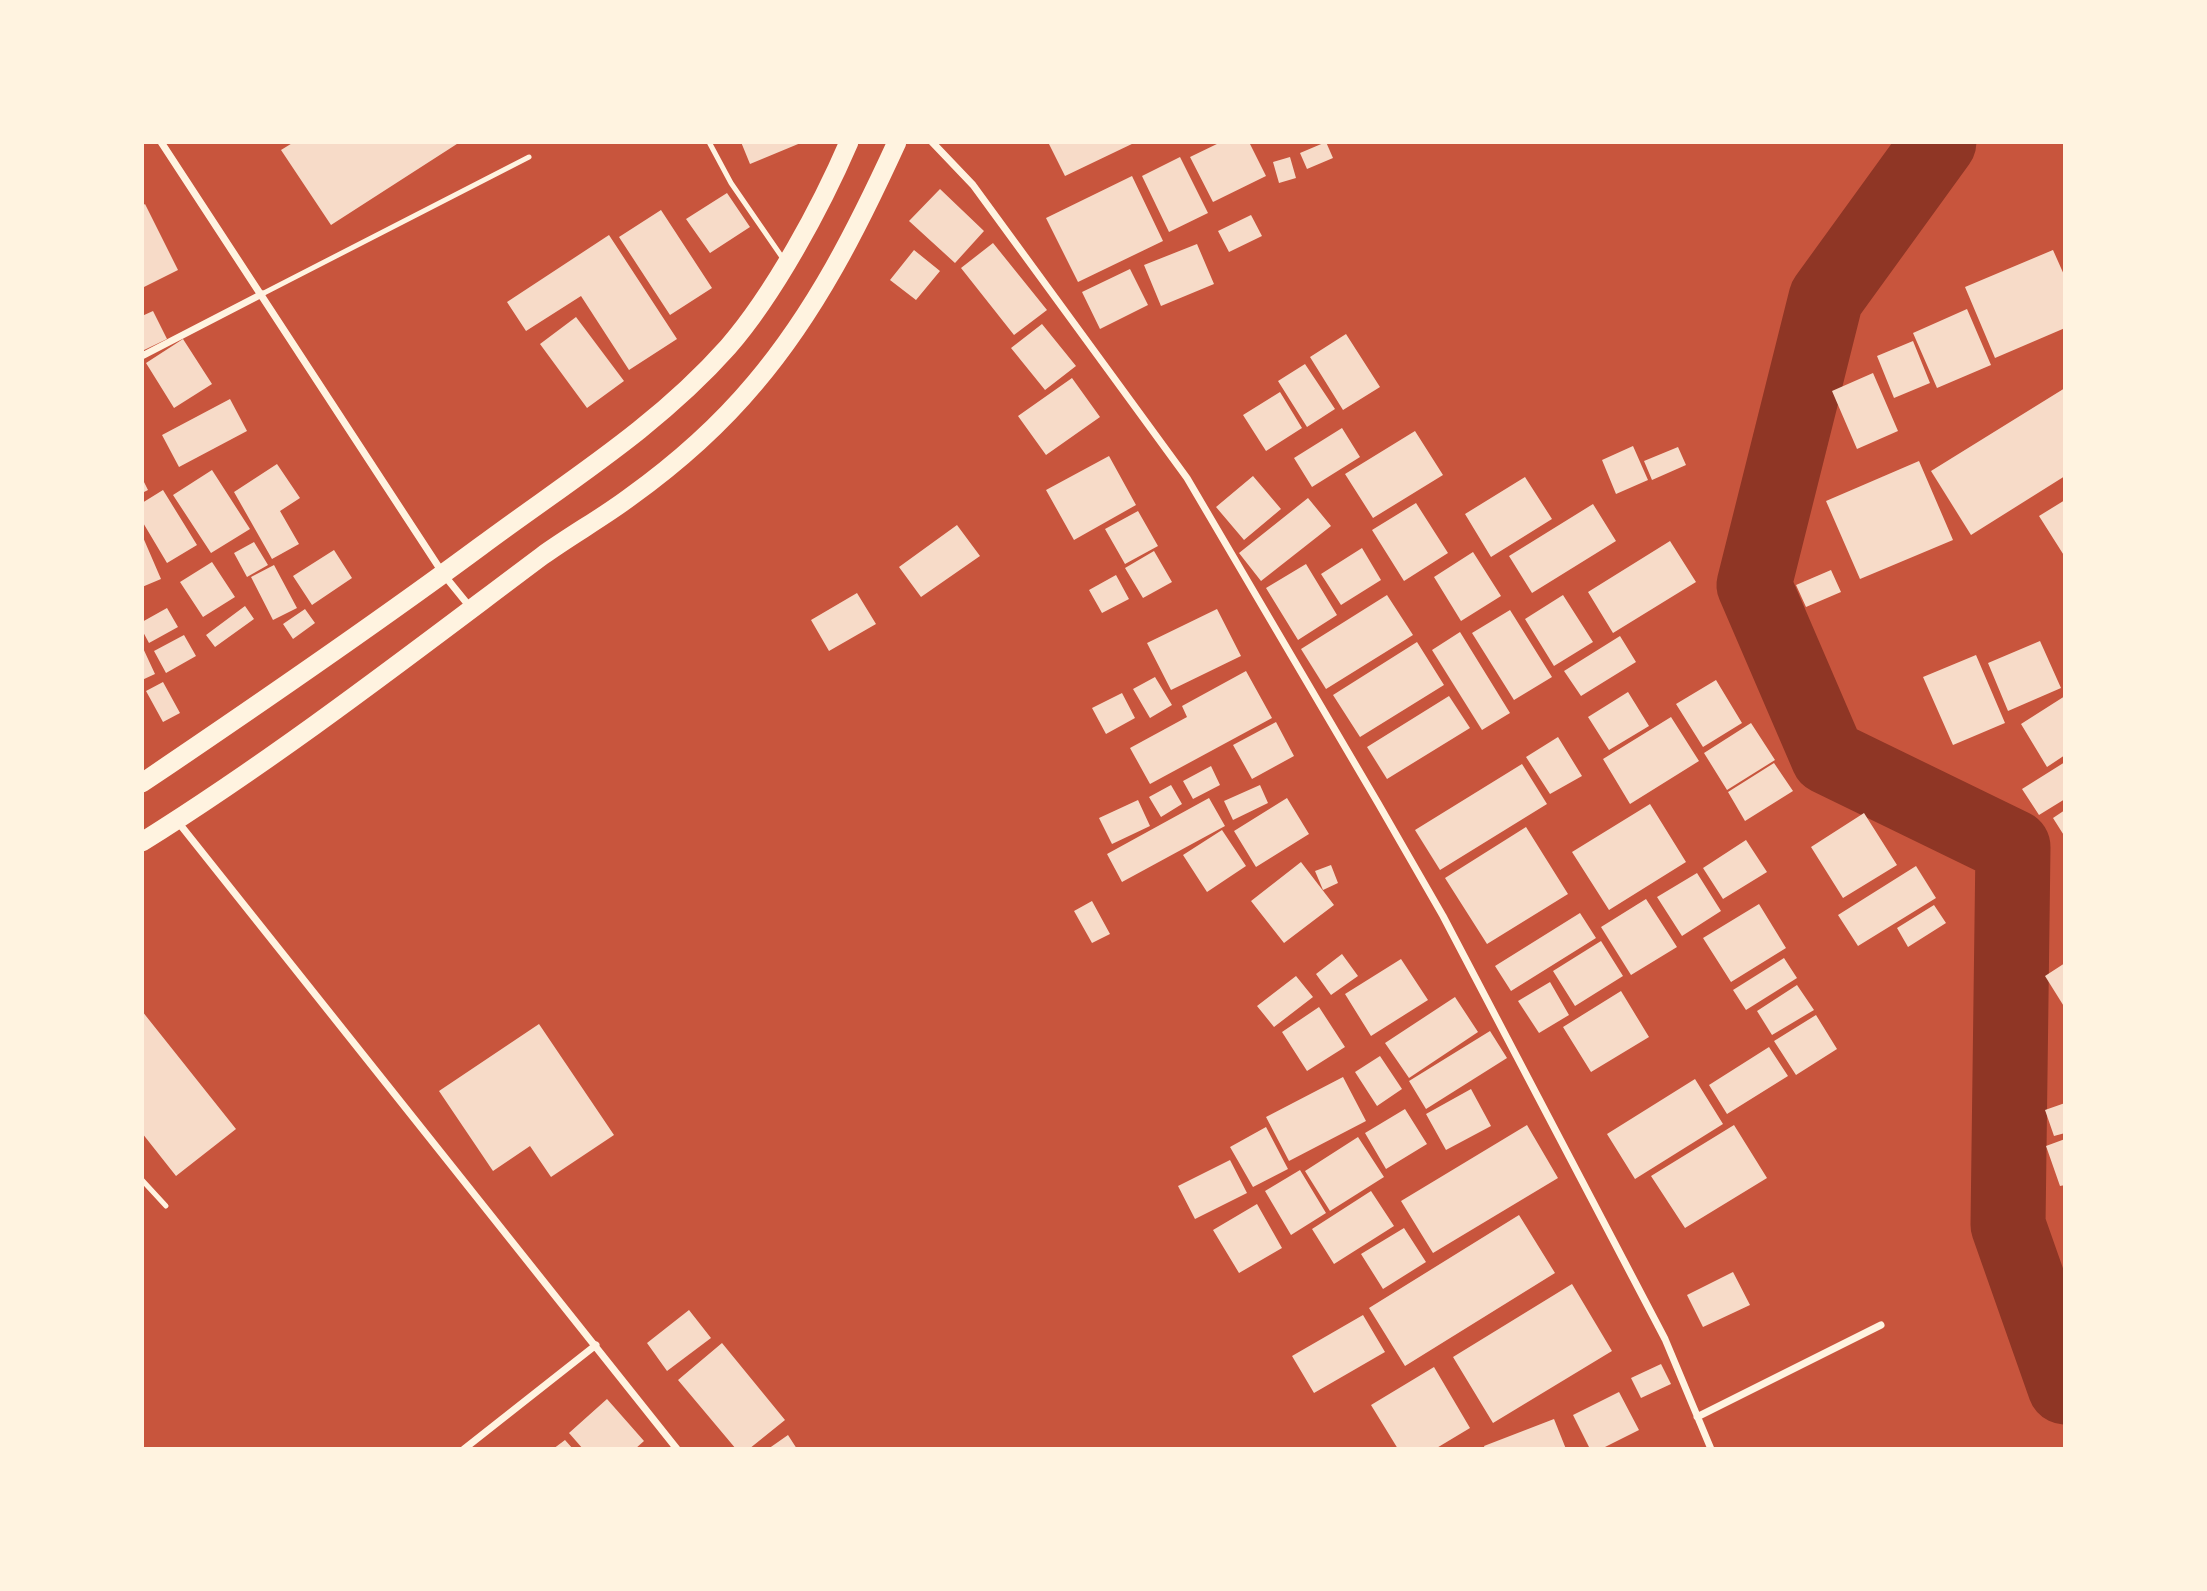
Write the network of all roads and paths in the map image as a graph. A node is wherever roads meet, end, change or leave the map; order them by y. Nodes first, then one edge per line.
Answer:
1 (161, 142) edge
2 (709, 142) edge
3 (849, 142) edge
4 (897, 142) edge
5 (932, 142) edge
6 (529, 157) dead end
7 (785, 263) junction
8 (262, 293) junction
9 (142, 356) edge
10 (444, 575) junction
11 (472, 611) junction
12 (142, 783) edge
13 (177, 820) junction
14 (142, 842) edge
15 (142, 1180) edge
16 (166, 1206) dead end
17 (1881, 1325) dead end
18 (596, 1345) junction
19 (1697, 1417) junction
20 (464, 1449) edge
21 (677, 1449) edge
22 (1711, 1449) edge

1 - 8 street
2 - 7 lane
3 - 7 highway
4 - 11 highway
5 - 19 street
6 - 8 lane
7 - 10 highway
8 - 9 street
8 - 10 street
10 - 11 street
10 - 12 highway
11 - 13 highway
13 - 14 highway
13 - 18 street
15 - 16 lane
17 - 19 street
18 - 20 street
18 - 21 street
19 - 22 street

